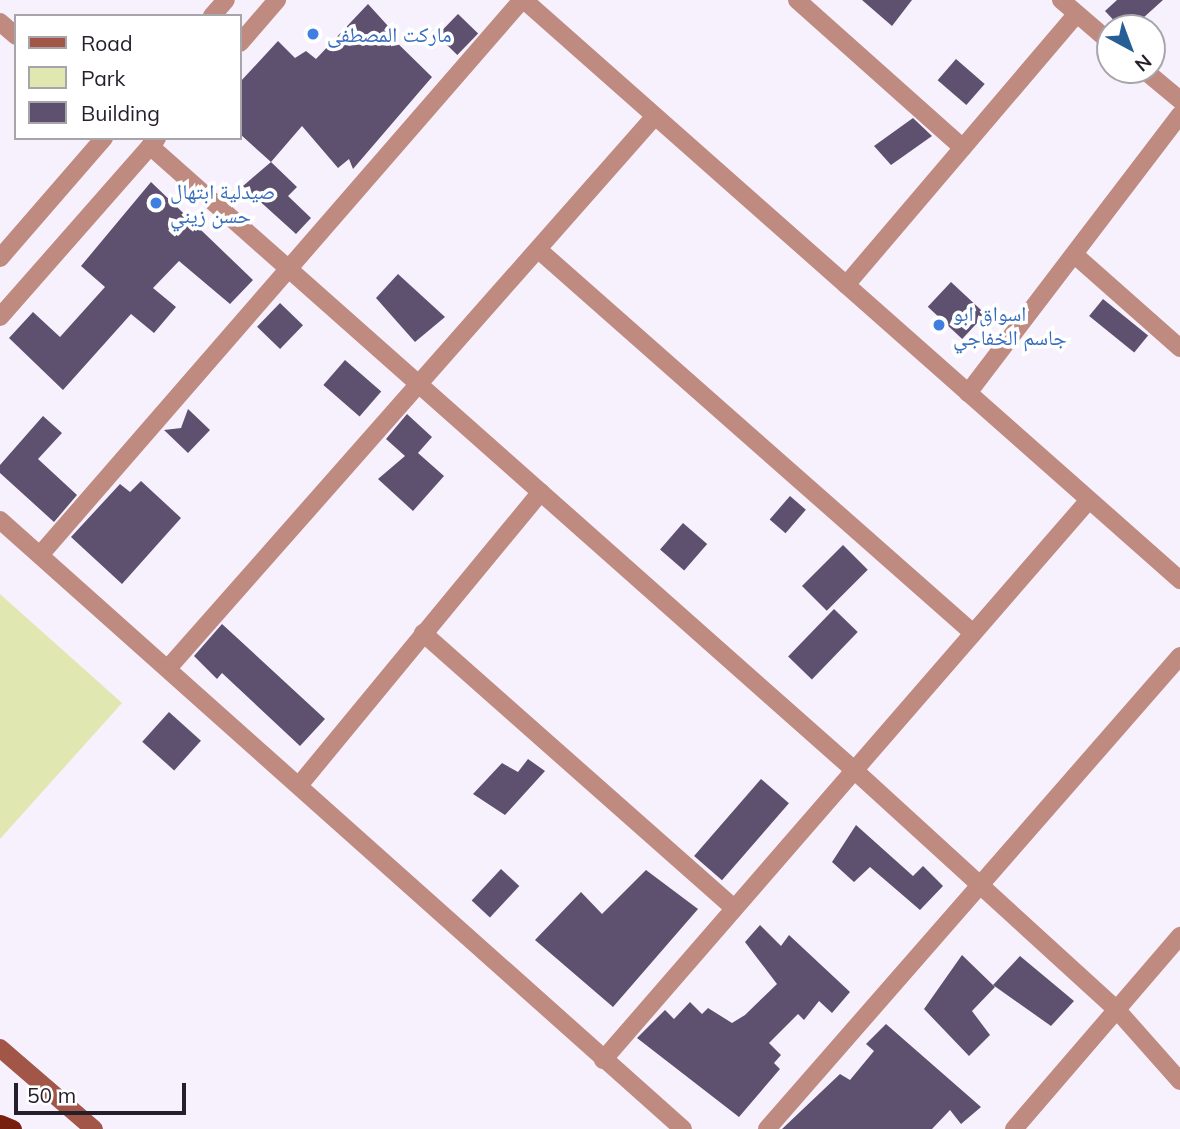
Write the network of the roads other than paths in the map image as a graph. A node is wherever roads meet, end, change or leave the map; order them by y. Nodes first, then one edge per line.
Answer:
1 (226, 0) edge
2 (277, 0) edge
3 (523, 0) edge
4 (797, 0) edge
5 (1061, 0) edge
6 (214, 14) edge
7 (1077, 14) junction
8 (0, 22) edge
9 (1096, 30) edge
10 (14, 34) edge
11 (242, 41) edge
12 (1161, 84) edge
13 (1180, 100) edge
14 (1180, 115) edge
15 (655, 116) junction
16 (102, 140) edge
17 (154, 142) edge
18 (963, 148) junction
19 (541, 252) junction
20 (1076, 256) junction
21 (0, 258) edge
22 (289, 267) junction
23 (846, 285) junction
24 (0, 317) edge
25 (1180, 348) edge
26 (423, 381) junction
27 (968, 393) junction
28 (541, 492) junction
29 (1089, 500) junction
30 (0, 520) edge
31 (40, 555) junction
32 (1180, 580) edge
33 (423, 633) junction
34 (973, 633) junction
35 (1180, 656) edge
36 (170, 666) junction
37 (853, 769) junction
38 (301, 783) junction
39 (978, 886) junction
40 (733, 907) junction
41 (1180, 936) edge
42 (1117, 1010) junction
43 (0, 1048) edge
44 (603, 1060) junction
45 (1180, 1081) edge
46 (1, 1127) edge
47 (12, 1129) edge
48 (94, 1129) edge
49 (683, 1129) edge
50 (767, 1129) edge
51 (1014, 1129) edge

1 - 6 street
2 - 11 street
3 - 15 street
3 - 22 street
4 - 18 street
5 - 7 street
7 - 9 street
7 - 18 street
8 - 10 street
12 - 13 street
14 - 20 street
15 - 19 street
15 - 23 street
16 - 21 street
17 - 22 street
17 - 24 street
18 - 23 street
19 - 26 street
19 - 34 street
20 - 25 street
20 - 27 street
22 - 26 street
22 - 31 street
23 - 27 street
26 - 28 street
26 - 36 street
27 - 29 street
28 - 33 street
28 - 37 street
29 - 32 street
29 - 34 street
30 - 31 street
31 - 36 street
33 - 38 street
33 - 40 street
34 - 37 street
35 - 39 street
36 - 38 street
37 - 39 street
37 - 40 street
38 - 44 street
39 - 42 street
39 - 50 street
40 - 44 street
41 - 42 street
42 - 45 street
42 - 51 street
43 - 48 main road
44 - 49 street
46 - 47 highway

